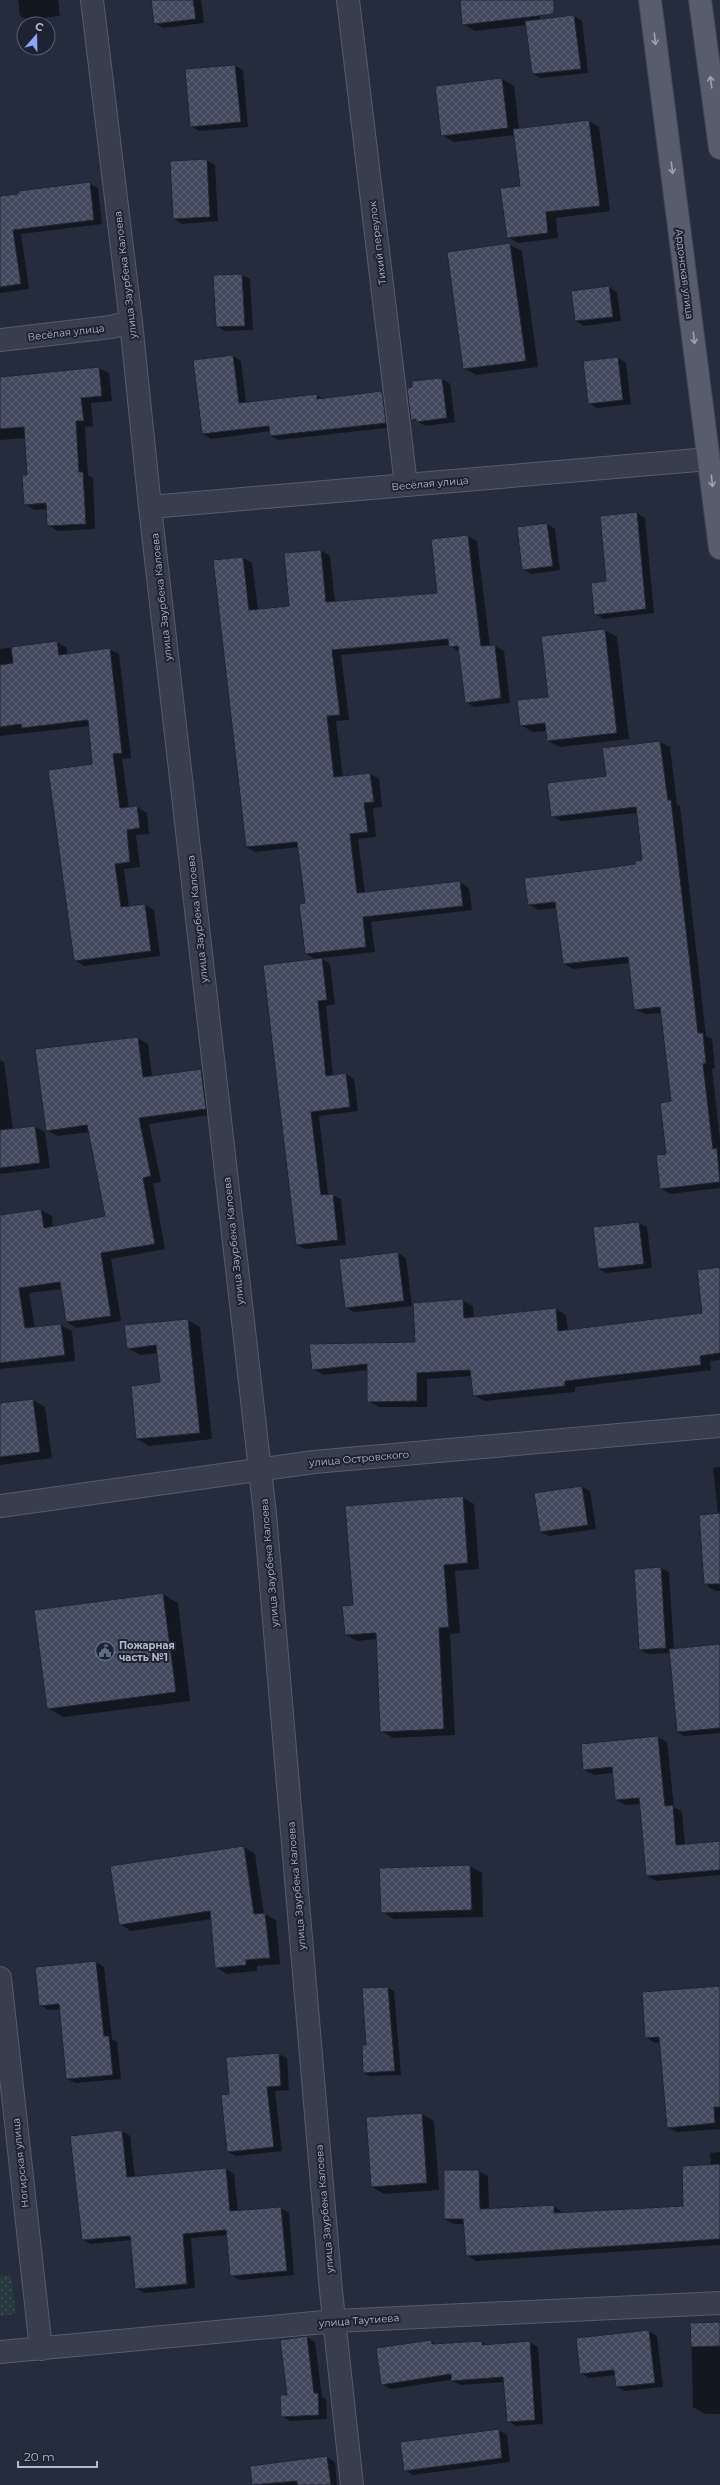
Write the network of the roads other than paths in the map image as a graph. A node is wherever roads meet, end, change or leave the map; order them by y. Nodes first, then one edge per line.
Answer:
1 (92, 0) edge
2 (348, 0) edge
3 (650, 0) edge
4 (700, 0) edge
5 (720, 148) edge
6 (131, 322) junction
7 (0, 340) edge
8 (709, 459) junction
9 (406, 485) junction
10 (150, 507) junction
11 (720, 548) edge
12 (720, 1426) edge
13 (260, 1468) junction
14 (0, 1506) edge
15 (0, 1978) edge
16 (720, 2303) edge
17 (334, 2321) junction
18 (41, 2349) junction
19 (0, 2352) edge
20 (352, 2485) edge

1 - 6 street, улица Заурбека Калоева
2 - 9 street, Тихий переулок
3 -> 8 main road, Ардонская улица
5 -> 4 main road
6 - 7 street, Весёлая улица
6 - 10 street, улица Заурбека Калоева
8 - 9 street, Весёлая улица
8 -> 11 main road, Ардонская улица
9 - 10 street, Весёлая улица
10 - 13 street, улица Заурбека Калоева
12 - 13 street, улица Островского
13 - 14 street, улица Островского
13 - 17 street, улица Заурбека Калоева
15 - 18 street, Ногирская улица
16 - 17 street, улица Таутиева
17 - 18 street, улица Таутиева
17 - 20 street, улица Заурбека Калоева
18 - 19 street, улица Таутиева

